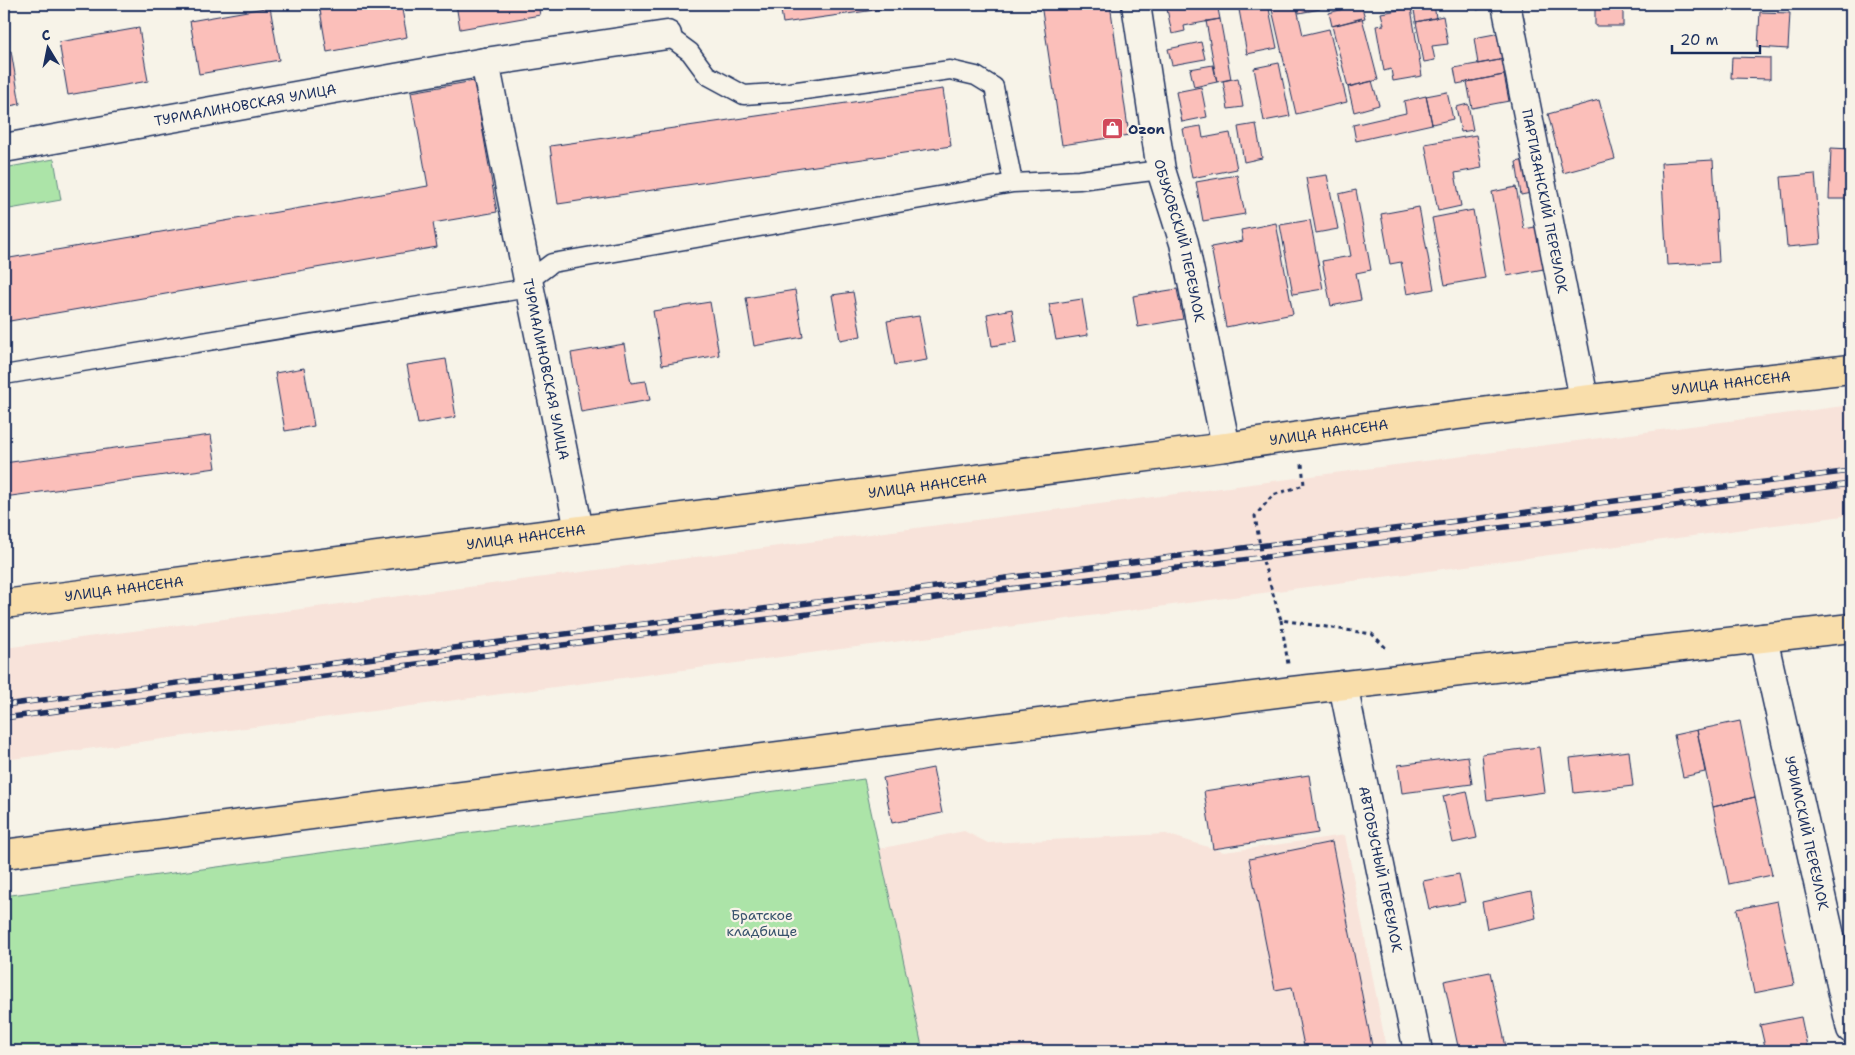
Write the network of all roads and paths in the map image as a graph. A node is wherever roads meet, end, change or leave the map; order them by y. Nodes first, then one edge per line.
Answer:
1 (1136, 4) edge
2 (1506, 4) edge
3 (667, 35) joint
4 (485, 62) junction
5 (4, 148) edge
6 (1161, 170) junction
7 (1013, 183) junction
8 (528, 280) junction
9 (1851, 369) edge
10 (4, 375) edge
11 (1584, 399) junction
12 (1298, 436) junction
13 (1226, 448) junction
14 (579, 530) junction
15 (4, 604) edge
16 (1280, 620) junction
17 (1851, 628) edge
18 (1763, 638) junction
19 (1398, 679) junction
20 (1343, 685) junction
21 (1292, 691) junction
22 (4, 854) edge
23 (1851, 1029) edge
24 (1418, 1051) edge

1 - 6 street, ОБУХОВСКИЙ ПЕРЕУЛОК
2 - 11 street, ПАРТИЗАНСКИЙ ПЕРЕУЛОК
3 - 4 street, ТУРМАЛИНОВСКАЯ УЛИЦА
3 - 7 lane
4 - 5 street, ТУРМАЛИНОВСКАЯ УЛИЦА
4 - 8 street, ТУРМАЛИНОВСКАЯ УЛИЦА
6 - 7 lane
6 - 13 street, ОБУХОВСКИЙ ПЕРЕУЛОК
7 - 8 lane
8 - 10 lane
8 - 14 street, ТУРМАЛИНОВСКАЯ УЛИЦА
9 - 11 main road, УЛИЦА НАНСЕНА
11 - 12 main road, УЛИЦА НАНСЕНА
12 - 13 main road, УЛИЦА НАНСЕНА
12 - 16 path
13 - 14 main road, УЛИЦА НАНСЕНА
14 - 15 main road, УЛИЦА НАНСЕНА
16 - 19 path
16 - 21 path
17 - 18 main road
18 - 19 main road
18 - 23 street, УФИМСКИЙ ПЕРЕУЛОК
19 - 20 main road
20 - 21 main road
20 - 24 street, АВТОБУСНЫЙ ПЕРЕУЛОК
21 - 22 main road

